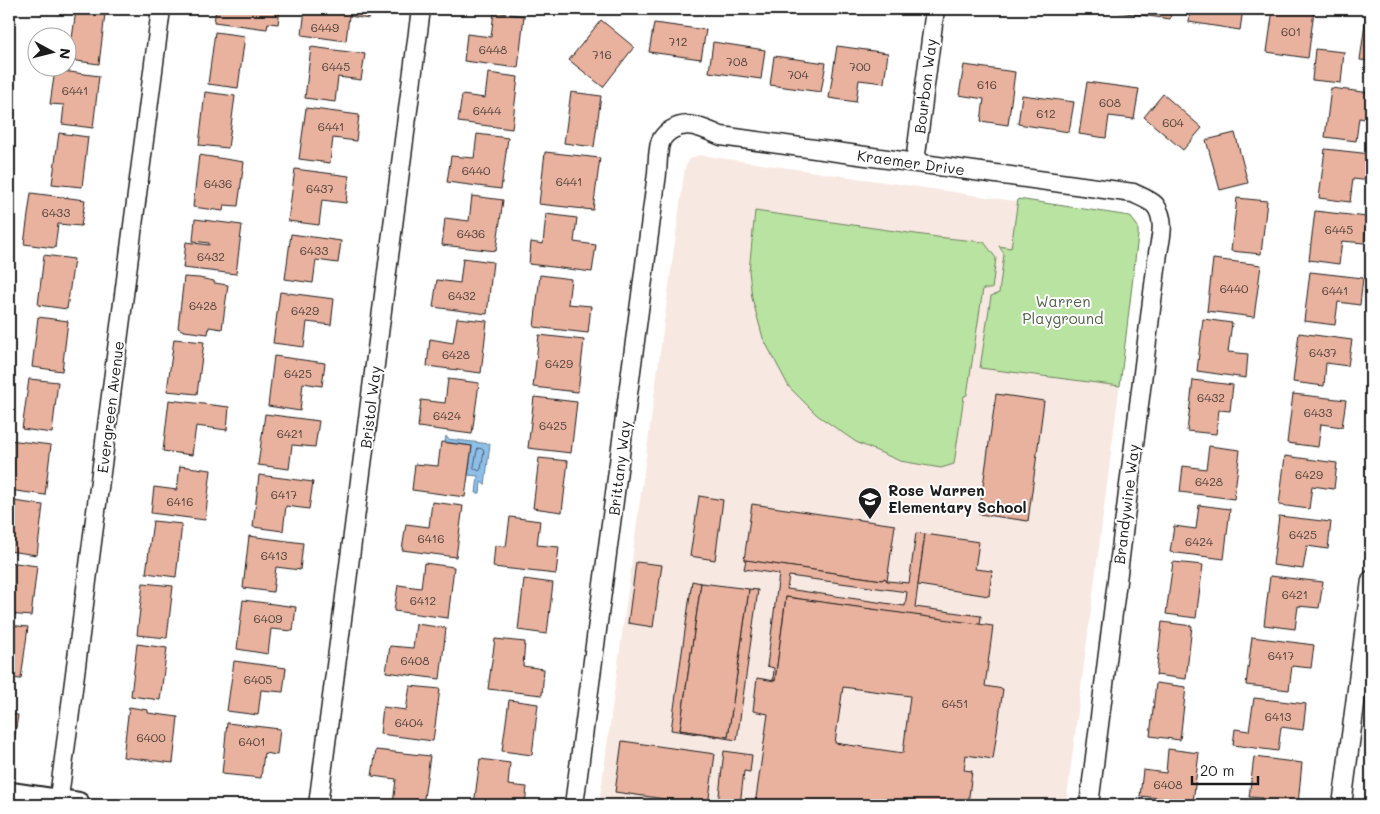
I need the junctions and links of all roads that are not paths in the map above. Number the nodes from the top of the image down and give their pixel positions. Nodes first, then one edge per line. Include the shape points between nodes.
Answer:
1 (162, 9) edge
2 (422, 9) edge
3 (935, 9) edge
4 (667, 132) joint
5 (915, 162) junction
6 (1154, 204) joint
7 (1371, 580) edge
8 (9, 795) edge
9 (64, 804) edge
10 (318, 805) edge
11 (574, 805) edge
12 (1089, 805) edge
13 (1342, 805) edge

1 - 9 street, Evergreen Avenue
2 - 10 street, Bristol Way
3 - 5 street, Bourbon Way
4 - 5 street, Kraemer Drive via 679,126 693,126 721,136
4 - 11 street, Brittany Way via 658,148
5 - 6 street, Kraemer Drive via 1133,193
6 - 12 street, Brandywine Way via 1163,230
7 - 13 street
8 - 9 main road

